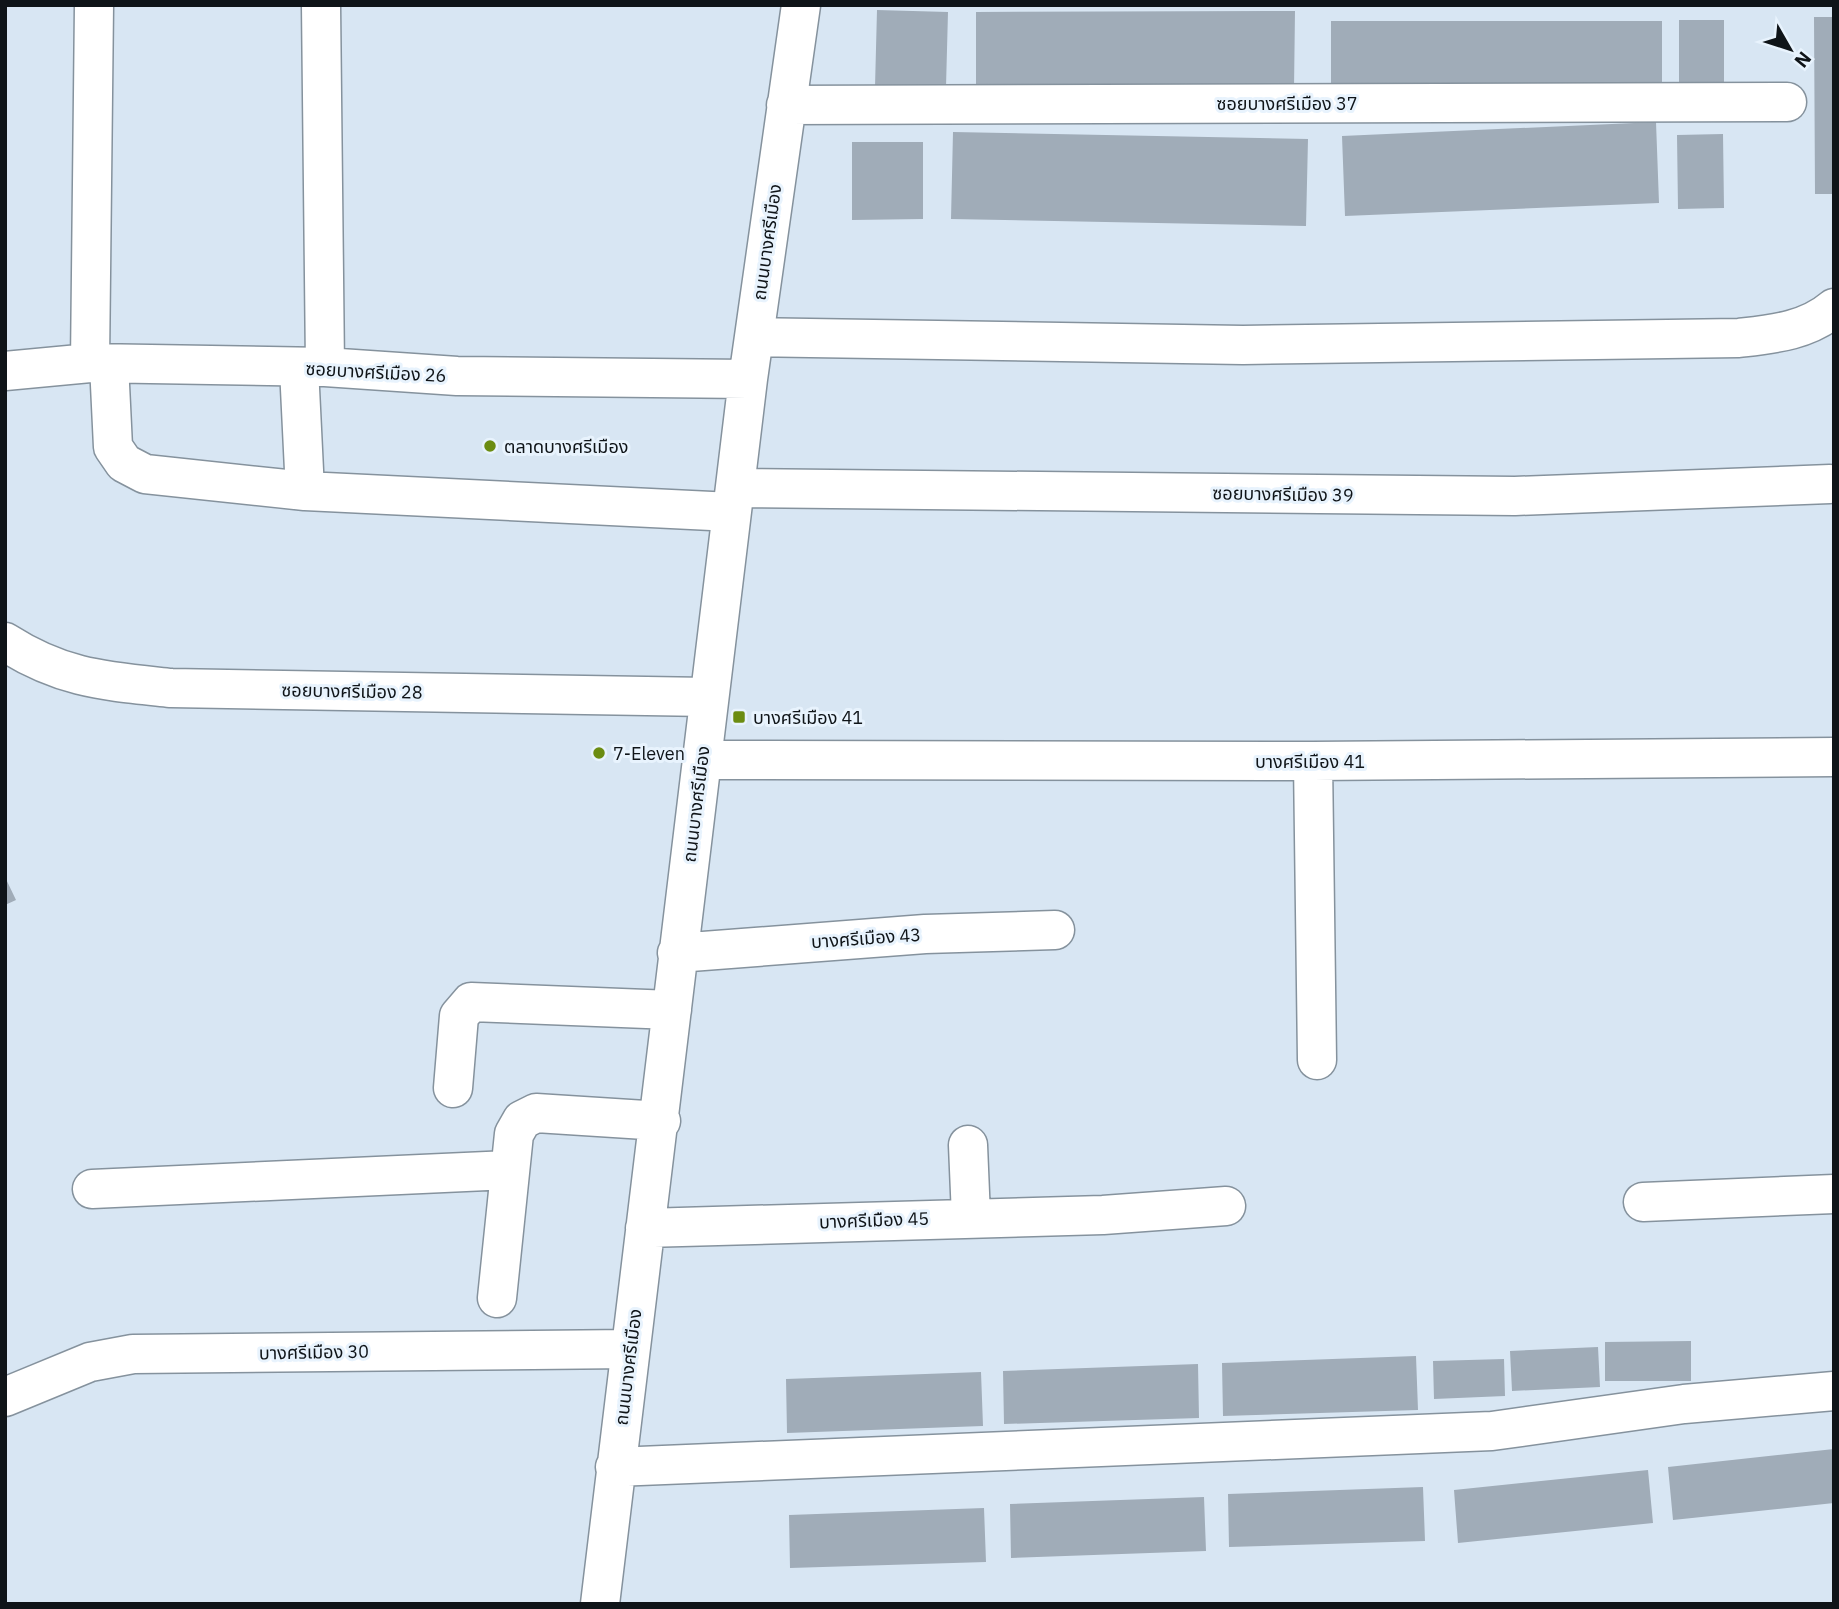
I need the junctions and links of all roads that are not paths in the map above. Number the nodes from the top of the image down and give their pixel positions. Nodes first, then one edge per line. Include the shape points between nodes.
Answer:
1 (94, 5) edge
2 (321, 5) edge
3 (801, 5) edge
4 (1787, 102) dead end
5 (786, 105) junction
6 (1834, 308) edge
7 (754, 337) junction
8 (100, 363) junction
9 (312, 368) junction
10 (5, 371) edge
11 (748, 379) junction
12 (1830, 484) dead end
13 (305, 491) junction
14 (734, 500) junction
15 (5, 642) edge
16 (708, 697) junction
17 (1834, 757) edge
18 (702, 760) junction
19 (1313, 761) junction
20 (1055, 930) dead end
21 (677, 953) junction
22 (672, 1010) junction
23 (1317, 1060) dead end
24 (453, 1088) dead end
25 (661, 1121) junction
26 (968, 1145) dead end
27 (509, 1170) junction
28 (92, 1189) dead end
29 (1834, 1194) edge
30 (1643, 1202) dead end
31 (1226, 1206) dead end
32 (971, 1217) junction
33 (645, 1228) junction
34 (497, 1298) dead end
35 (630, 1349) junction
36 (1834, 1391) edge
37 (5, 1397) edge
38 (615, 1466) junction
39 (600, 1604) edge

1 - 8 street, ซอยบางศรีเมือง 39
2 - 9 street
3 - 5 street, ถนนบางศรีเมือง
4 - 5 street, ซอยบางศรีเมือง 37
5 - 7 street, ถนนบางศรีเมือง
6 - 7 street via 1822,318 1784,333 1739,338 1243,345
7 - 11 street, ถนนบางศรีเมือง
8 - 9 street, ซอยบางศรีเมือง 26
8 - 10 street, ซอยบางศรีเมือง 26
8 - 13 street, ซอยบางศรีเมือง 39 via 113,447 124,463 145,474
9 - 11 street, ซอยบางศรีเมือง 26 via 457,376
9 - 13 street
11 - 14 street, ถนนบางศรีเมือง
12 - 14 street, ซอยบางศรีเมือง 39 via 1515,496
13 - 14 street, ซอยบางศรีเมือง 39
14 - 16 street, ถนนบางศรีเมือง
15 - 16 street, ซอยบางศรีเมือง 28 via 60,672 171,688
16 - 18 street, ถนนบางศรีเมือง
17 - 19 street, บางศรีเมือง 41
18 - 19 street, บางศรีเมือง 41
18 - 21 street, ถนนบางศรีเมือง
19 - 23 street
20 - 21 street, บางศรีเมือง 43 via 925,934
21 - 22 street, ถนนบางศรีเมือง
22 - 24 street via 471,1002 459,1016
22 - 25 street, ถนนบางศรีเมือง
25 - 27 street via 536,1113 522,1120 514,1134
25 - 33 street, ถนนบางศรีเมือง
26 - 32 street
27 - 28 street
27 - 34 street
29 - 30 street
31 - 32 street, บางศรีเมือง 45 via 1103,1215
32 - 33 street, บางศรีเมือง 45
33 - 35 street, ถนนบางศรีเมือง
35 - 37 street, บางศรีเมือง 30 via 133,1354 90,1362
35 - 38 street, ถนนบางศรีเมือง
36 - 38 street via 1684,1404 1492,1431
38 - 39 street, ถนนบางศรีเมือง

